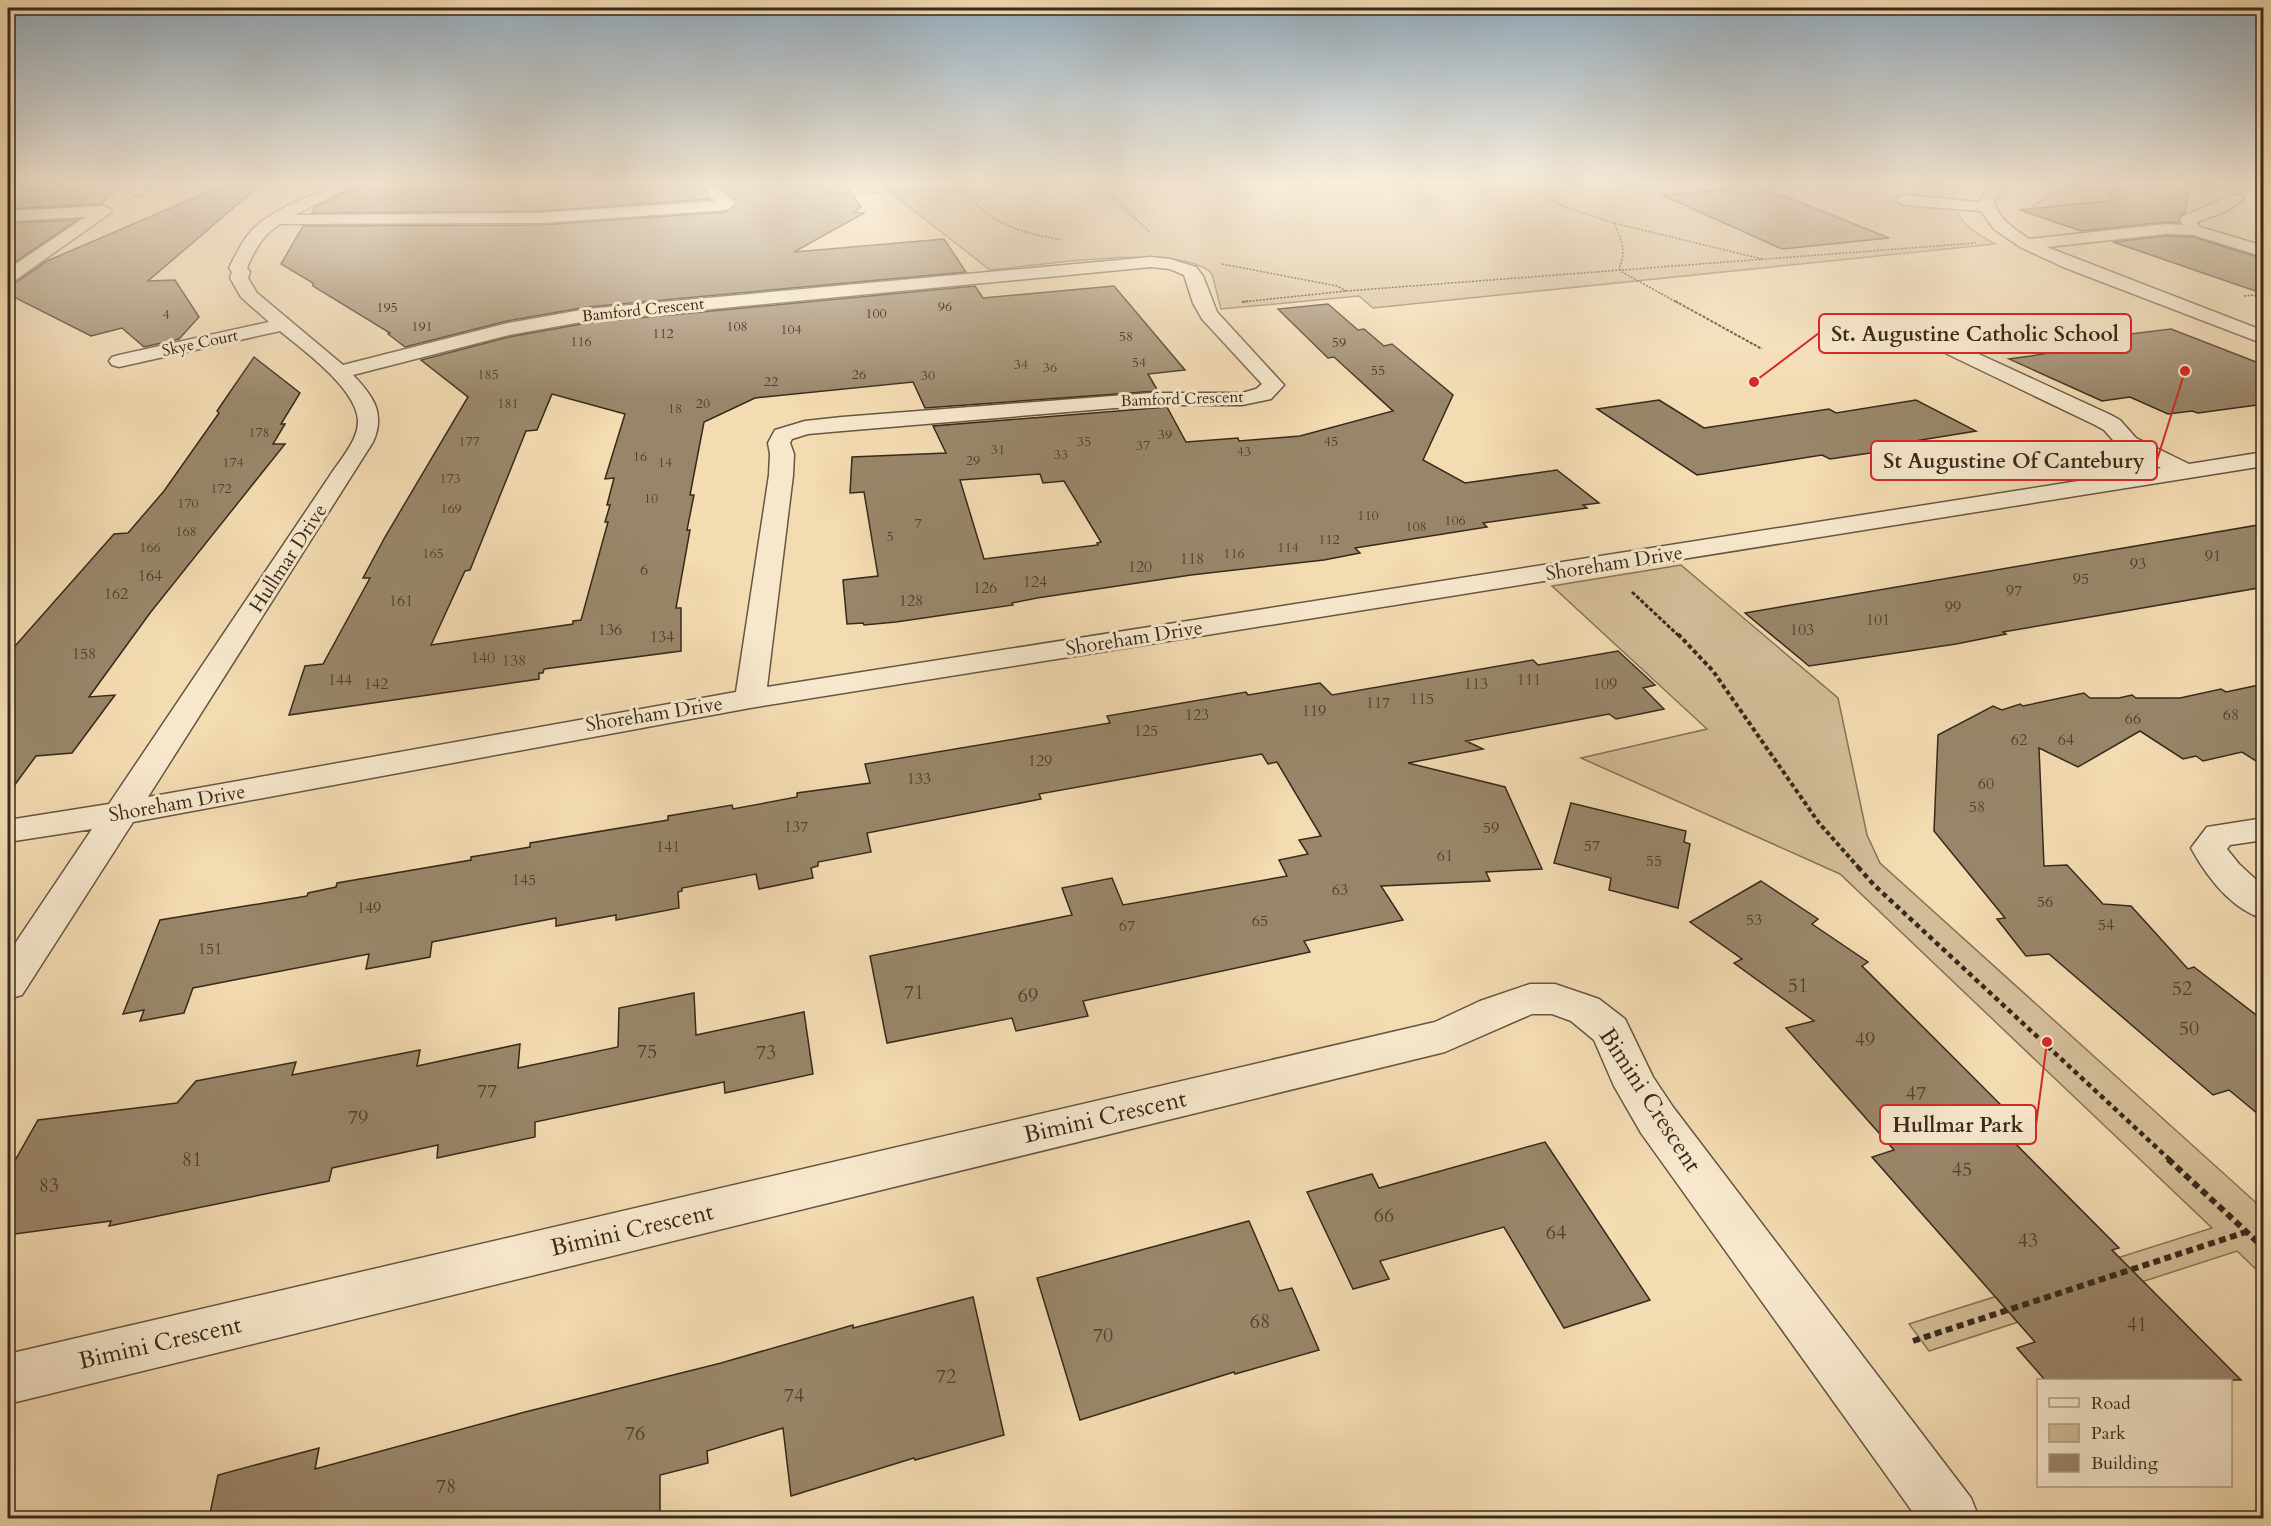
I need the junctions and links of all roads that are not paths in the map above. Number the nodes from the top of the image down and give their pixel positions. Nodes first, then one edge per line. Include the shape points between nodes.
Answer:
1 (38, 256) edge
2 (243, 256) edge
3 (2055, 256) edge
4 (8, 277) edge
5 (2107, 278) junction
6 (2074, 282) dead end
7 (2155, 296) junction
8 (2119, 300) dead end
9 (282, 325) junction
10 (1904, 337) dead end
11 (2264, 338) edge
12 (119, 361) dead end
13 (341, 372) junction
14 (2264, 459) edge
15 (2185, 471) junction
16 (750, 699) junction
17 (118, 814) junction
18 (2264, 828) edge
19 (8, 831) edge
20 (2264, 906) edge
21 (8, 985) edge
22 (8, 1379) edge
23 (1951, 1518) edge

1 - 4 street
2 - 9 street, Hullmar Drive via 239,278 251,297
3 - 5 street
5 - 6 street
5 - 7 street
7 - 8 street
7 - 11 street
9 - 12 street, Skye Court
9 - 13 street, Hullmar Drive
10 - 15 street via 1950,348 2103,420 2128,443
13 - 16 street, Bamford Crescent via 508,329 587,315 1151,262 1187,268 1195,275 1202,305 1274,385 1263,394 1242,399 1151,399 842,424 783,435 779,442 781,475
13 - 17 street, Hullmar Drive via 364,402 370,419 364,436 341,477
14 - 15 street, Shoreham Drive
15 - 16 street, Shoreham Drive
16 - 17 street, Shoreham Drive via 587,725
17 - 19 street, Shoreham Drive
17 - 21 street, Hullmar Drive
18 - 20 street via 2219,835 2209,848 2218,866 2236,885
22 - 23 street, Bimini Crescent via 1434,1039 1530,999 1555,999 1585,1010 1610,1030 1657,1120

